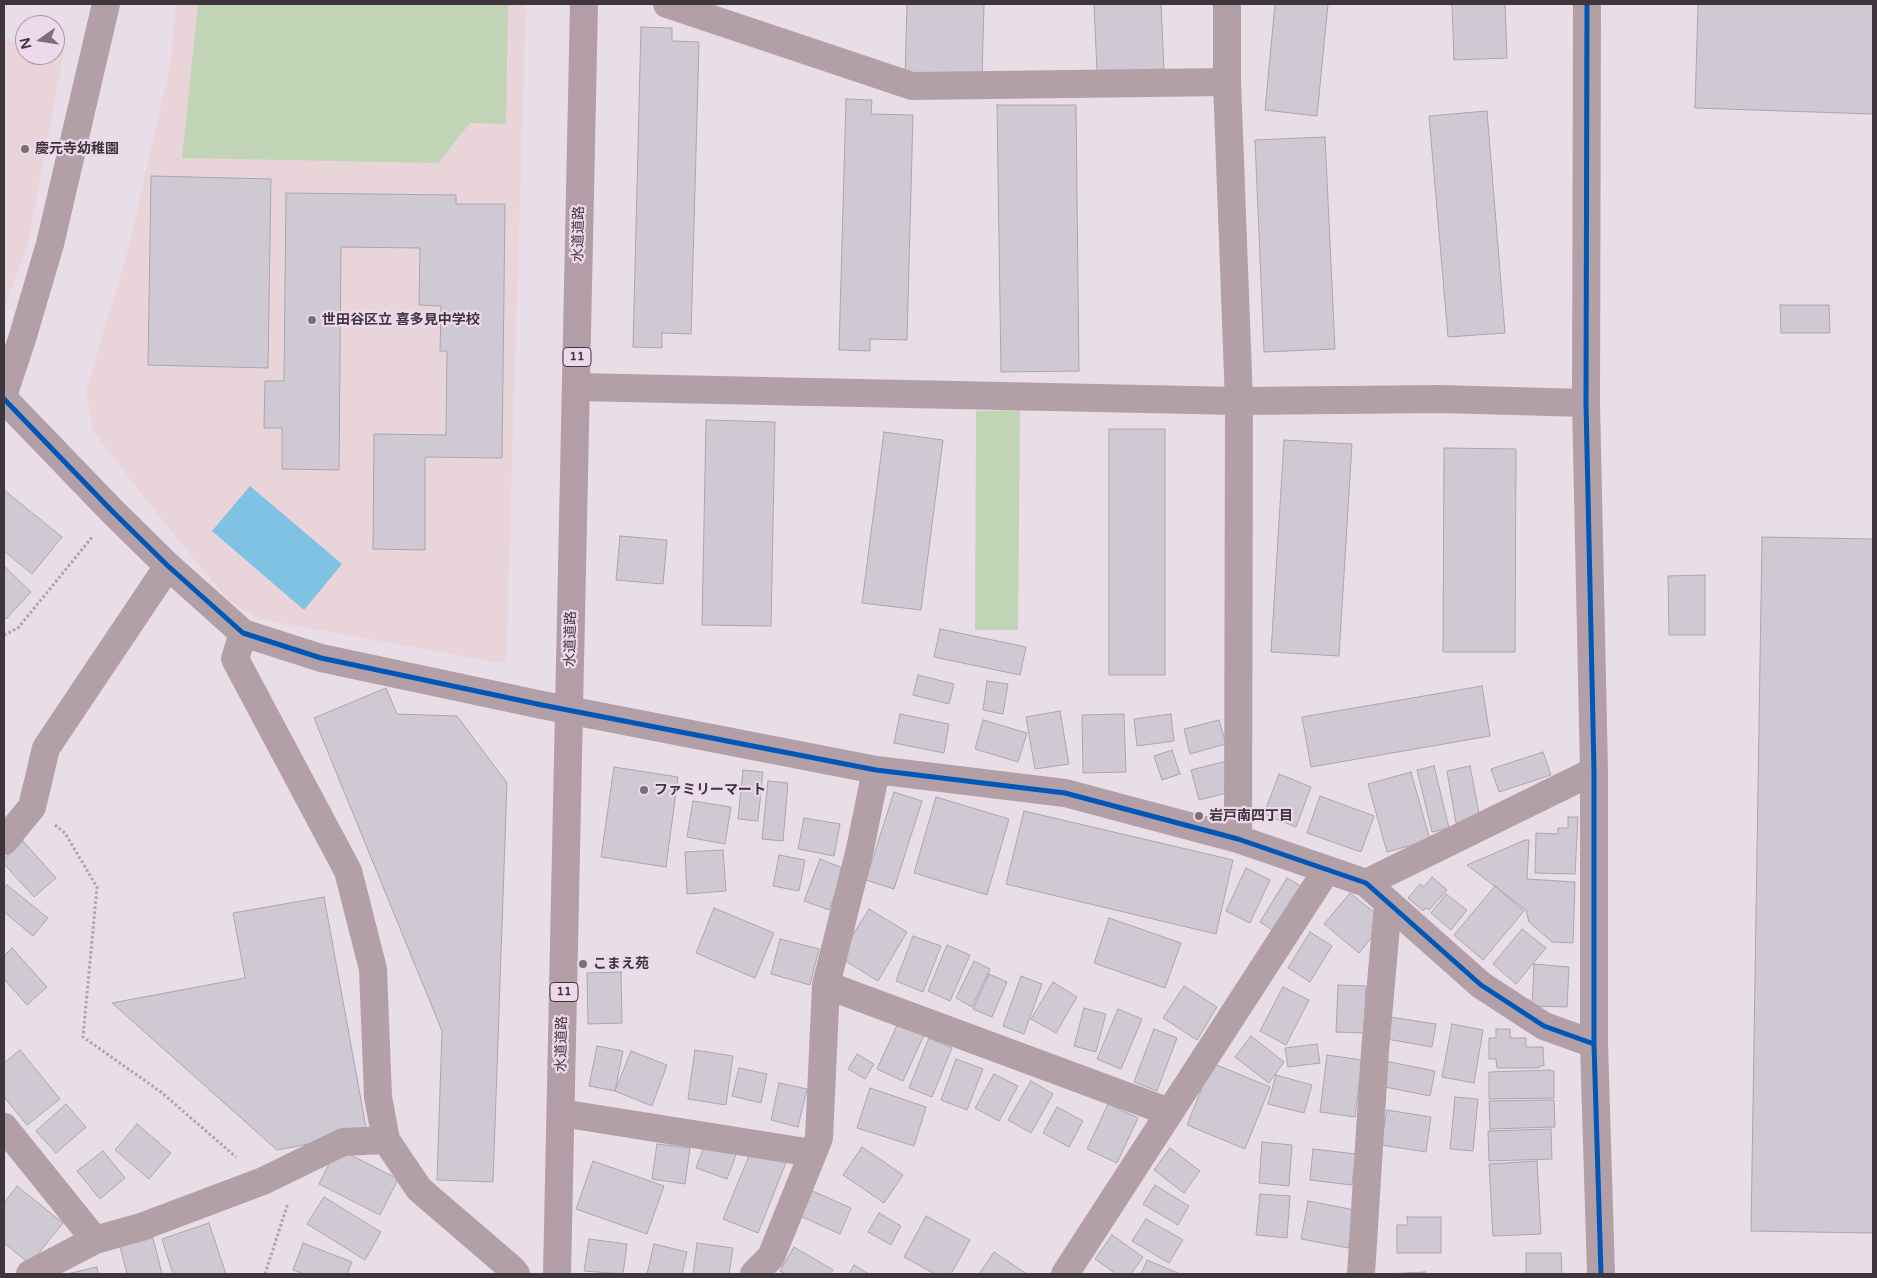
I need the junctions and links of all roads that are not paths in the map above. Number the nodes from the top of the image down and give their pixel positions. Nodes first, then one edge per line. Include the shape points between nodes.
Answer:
1 (106, 4) edge
2 (584, 4) edge
3 (667, 4) edge
4 (1227, 4) edge
5 (1587, 4) edge
6 (1227, 82) junction
7 (576, 387) junction
8 (4, 393) edge
9 (4, 399) edge
10 (1239, 401) junction
11 (1586, 403) junction
12 (168, 566) junction
13 (243, 633) junction
14 (569, 710) junction
15 (876, 770) junction
16 (1594, 771) junction
17 (1238, 839) junction
18 (4, 841) edge
19 (1326, 870) junction
20 (1366, 883) junction
21 (1388, 904) junction
22 (826, 985) junction
23 (1594, 1044) junction
24 (1169, 1112) junction
25 (561, 1113) junction
26 (4, 1127) edge
27 (386, 1140) junction
28 (812, 1153) junction
29 (94, 1240) junction
30 (30, 1274) edge
31 (516, 1274) edge
32 (557, 1274) edge
33 (754, 1274) edge
34 (1065, 1274) edge
35 (1361, 1274) edge
36 (1601, 1274) edge

1 - 8 street via 50,244
2 - 7 main road, 水道道路 / 11
3 - 6 street via 912,86
4 - 6 street
5 - 11 street
6 - 10 street
7 - 10 street
7 - 14 main road, 水道道路 / 11
9 - 12 street
10 - 11 street via 1440,399
10 - 17 street
11 - 16 street
12 - 13 street
12 - 18 street via 46,748 32,807
13 - 14 street via 321,658
13 - 27 street via 235,659 348,871 373,969 378,1097
14 - 15 street
14 - 25 main road, 水道道路 / 11
15 - 17 street via 1065,793
15 - 22 street
16 - 20 street
16 - 23 street
17 - 19 street
19 - 20 street
19 - 24 street
20 - 21 street
21 - 23 street via 1481,985 1544,1026
21 - 35 street
22 - 24 street
22 - 28 street via 819,1138
23 - 36 street
24 - 34 street
25 - 28 street
25 - 32 main road, 水道道路 / 11
26 - 29 street
27 - 29 street via 343,1142 263,1181 140,1227
27 - 31 street via 419,1189
28 - 33 street via 771,1256
29 - 30 street

